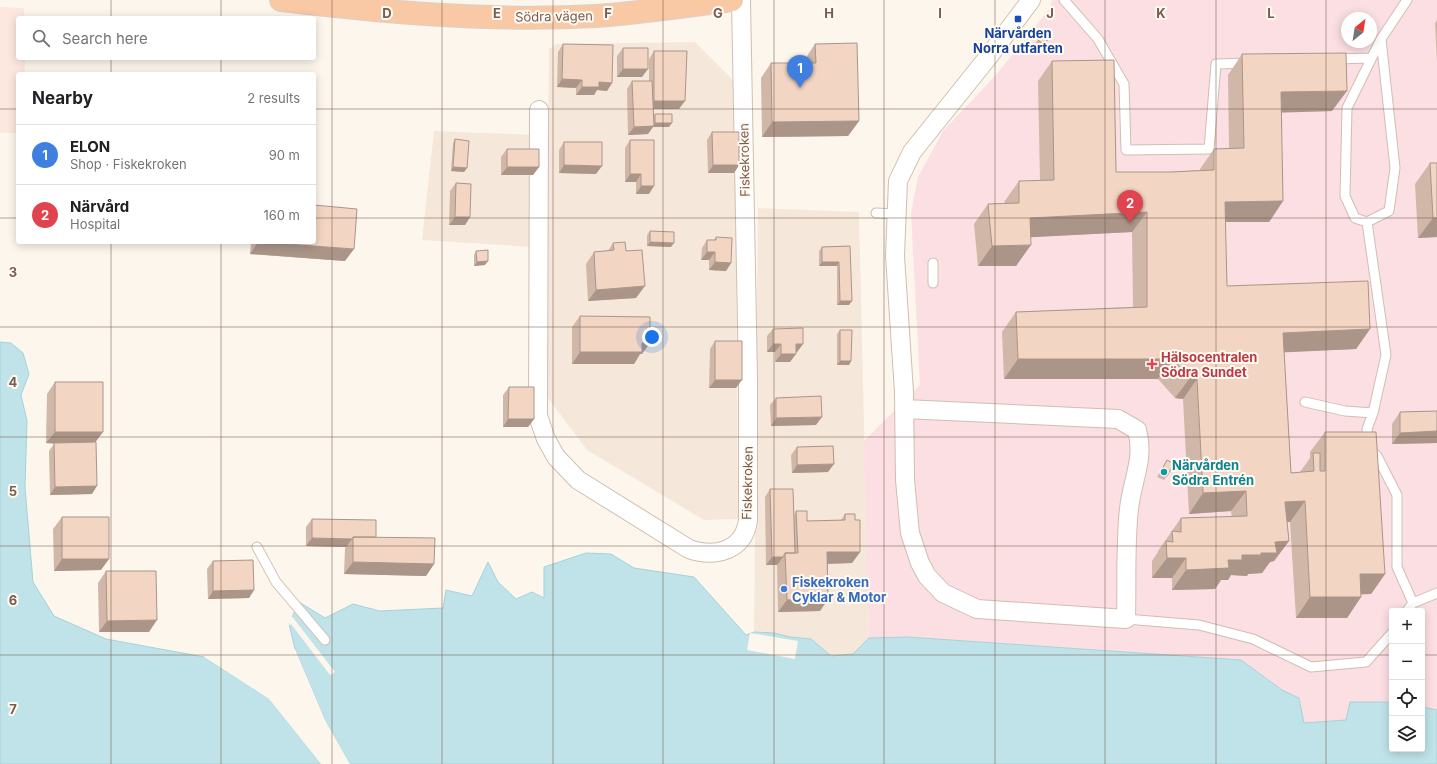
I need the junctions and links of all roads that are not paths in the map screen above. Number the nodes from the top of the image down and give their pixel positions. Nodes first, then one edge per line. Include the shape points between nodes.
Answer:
1 (280, 0) edge
2 (732, 0) edge
3 (741, 0) edge
4 (1031, 0) edge
5 (1064, 0) edge
6 (1407, 0) edge
7 (1381, 39) junction
8 (1371, 58) junction
9 (1325, 60) edge
10 (1255, 62) edge
11 (539, 110) dead end
12 (876, 213) dead end
13 (896, 214) junction
14 (1367, 222) junction
15 (932, 263) dead end
16 (933, 283) dead end
17 (1305, 402) dead end
18 (904, 409) junction
19 (1373, 414) junction
20 (257, 547) dead end
21 (1437, 593) edge
22 (1410, 607) edge
23 (1126, 620) junction
24 (1389, 636) edge
25 (325, 640) dead end

1 - 2 highway, Södra vägen via 352,8 485,17 595,16
3 - 11 street, Fiskekroken via 748,520 741,539 731,548 708,554 689,549 578,480 556,457 546,439 538,416
4 - 13 street via 912,152 898,181
5 - 10 lane via 1098,39 1124,84 1126,150 1209,149 1216,64
6 - 7 lane
7 - 8 lane
7 - 14 lane via 1395,168 1389,212
8 - 9 lane
8 - 14 lane via 1348,108 1344,196 1355,218
12 - 13 lane
13 - 18 street via 896,286
14 - 19 lane via 1386,354
15 - 16 lane
17 - 19 lane
18 - 23 street via 905,480 910,533 927,576 943,593 977,610
18 - 23 street via 1118,419 1137,430 1141,444 1129,508
19 - 22 lane via 1367,429 1370,450 1377,456 1397,495 1397,567
20 - 25 lane via 276,582
21 - 22 lane
23 - 24 lane via 1199,625 1246,637 1311,667 1366,662

